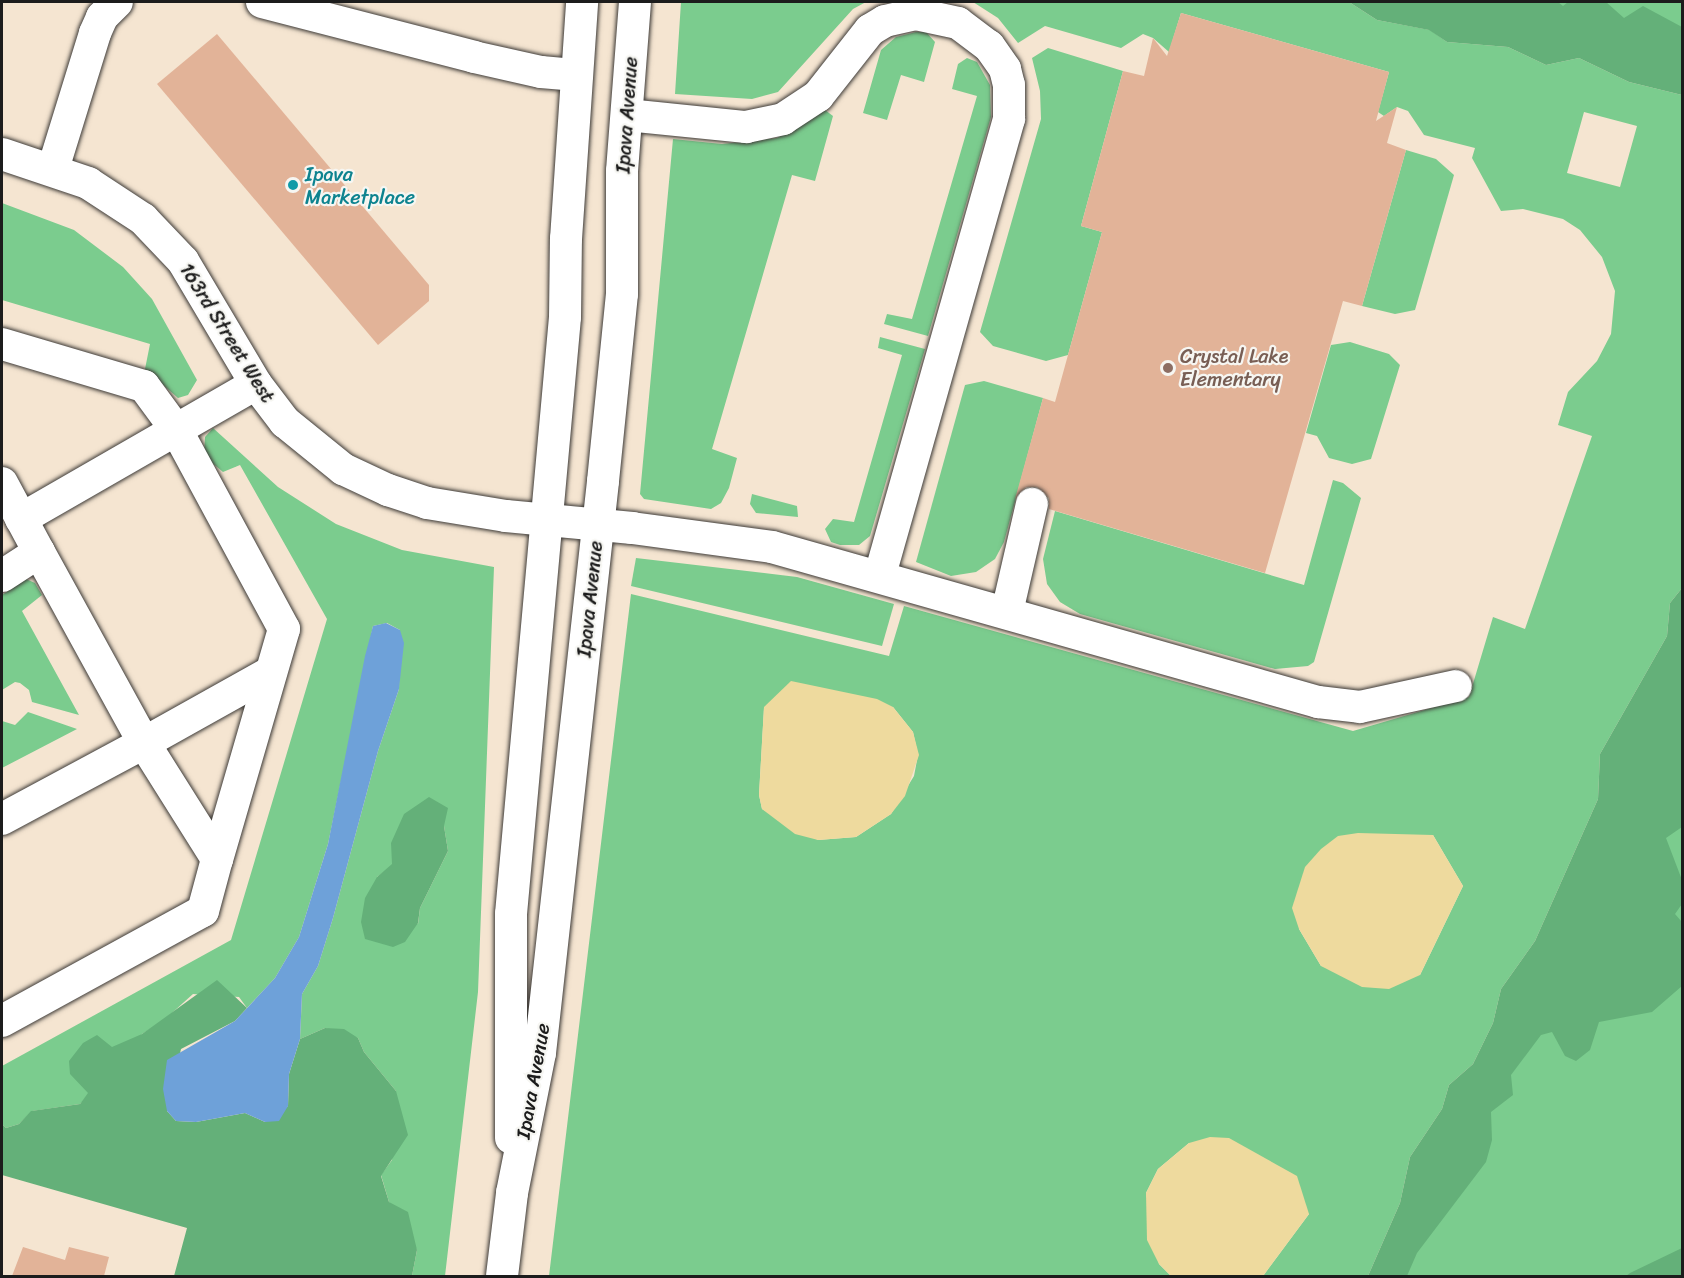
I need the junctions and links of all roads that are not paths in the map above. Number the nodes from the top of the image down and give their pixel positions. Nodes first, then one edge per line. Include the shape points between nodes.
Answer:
1 (117, 2) edge
2 (262, 2) edge
3 (582, 2) edge
4 (635, 2) edge
5 (577, 75) junction
6 (627, 115) junction
7 (2, 154) edge
8 (53, 169) junction
9 (2, 344) edge
10 (256, 384) junction
11 (177, 431) junction
12 (2, 483) edge
13 (1032, 504) dead end
14 (21, 519) junction
15 (545, 519) junction
16 (599, 524) junction
17 (39, 552) junction
18 (880, 575) junction
19 (2, 576) edge
20 (1007, 612) junction
21 (271, 672) junction
22 (1456, 686) dead end
23 (144, 743) junction
24 (2, 819) edge
25 (217, 859) junction
26 (2, 1021) edge
27 (512, 1193) junction
28 (502, 1276) edge

1 - 8 street via 102,17 95,33
2 - 5 street via 474,57 541,72
3 - 5 street, Ipava Avenue
4 - 6 street, Ipava Avenue
5 - 15 street, Ipava Avenue via 565,317
6 - 16 street, Ipava Avenue via 622,294
6 - 18 street via 746,126 783,119 818,96 870,30 885,21 916,14 958,23 989,46 1005,69 1010,85 1009,119
7 - 8 street, 163rd Street West
8 - 10 street, 163rd Street West via 112,197 168,242 196,281
9 - 11 street via 144,386
10 - 11 street
10 - 15 street, 163rd Street West via 285,422 343,469 365,480 427,503
11 - 14 street
11 - 21 street via 284,629
12 - 14 street
13 - 20 street
14 - 17 street
15 - 16 street, 163rd Street West
15 - 27 street, Ipava Avenue via 511,914 508,1045
16 - 18 street, 163rd Street West via 772,547
16 - 27 street, Ipava Avenue via 540,1053
17 - 19 street
17 - 23 street
18 - 20 street, 163rd Street West
20 - 22 street, 163rd Street West via 1318,702 1360,707
21 - 23 street
21 - 25 street
23 - 24 street
23 - 25 street
25 - 26 street via 203,911
27 - 28 street, Ipava Avenue

